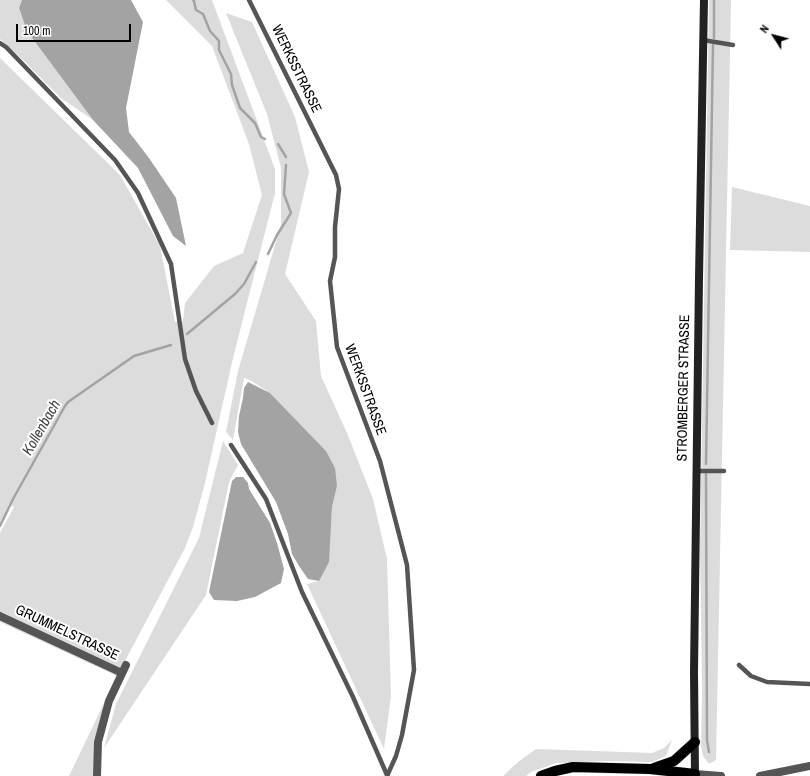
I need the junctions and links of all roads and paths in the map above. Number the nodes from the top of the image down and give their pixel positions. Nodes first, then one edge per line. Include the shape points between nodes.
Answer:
1 (249, 0) edge
2 (704, 0) edge
3 (703, 40) junction
4 (0, 43) edge
5 (733, 45) dead end
6 (212, 423) dead end
7 (232, 445) dead end
8 (696, 470) junction
9 (724, 471) dead end
10 (0, 616) edge
11 (126, 665) dead end
12 (739, 665) dead end
13 (122, 673) junction
14 (810, 684) edge
15 (695, 742) junction
16 (810, 766) edge
17 (650, 769) junction
18 (695, 775) edge
19 (97, 776) edge
20 (387, 776) edge
21 (541, 776) edge
22 (721, 776) edge
23 (760, 776) edge

1 - 20 lane, WERKSSTRASSE via 336,175 339,189 335,257 330,280 337,347 380,461 407,565 414,670 402,735
2 - 3 main road, STROMBERGER STRASSE
3 - 5 lane
3 - 8 main road, STROMBERGER STRASSE
4 - 6 lane via 115,160 138,194 172,264 185,359 196,391
7 - 20 lane via 266,499 302,592 353,697
8 - 9 lane
8 - 15 main road, STROMBERGER STRASSE
10 - 13 street, GRUMMELSTRASSE
11 - 13 street
12 - 14 lane via 751,676 767,682
13 - 19 street via 109,701 98,742
15 - 17 main road via 674,761
15 - 18 main road, STROMBERGER STRASSE
16 - 23 street
17 - 18 main road
17 - 21 main road via 573,767
18 - 22 street

